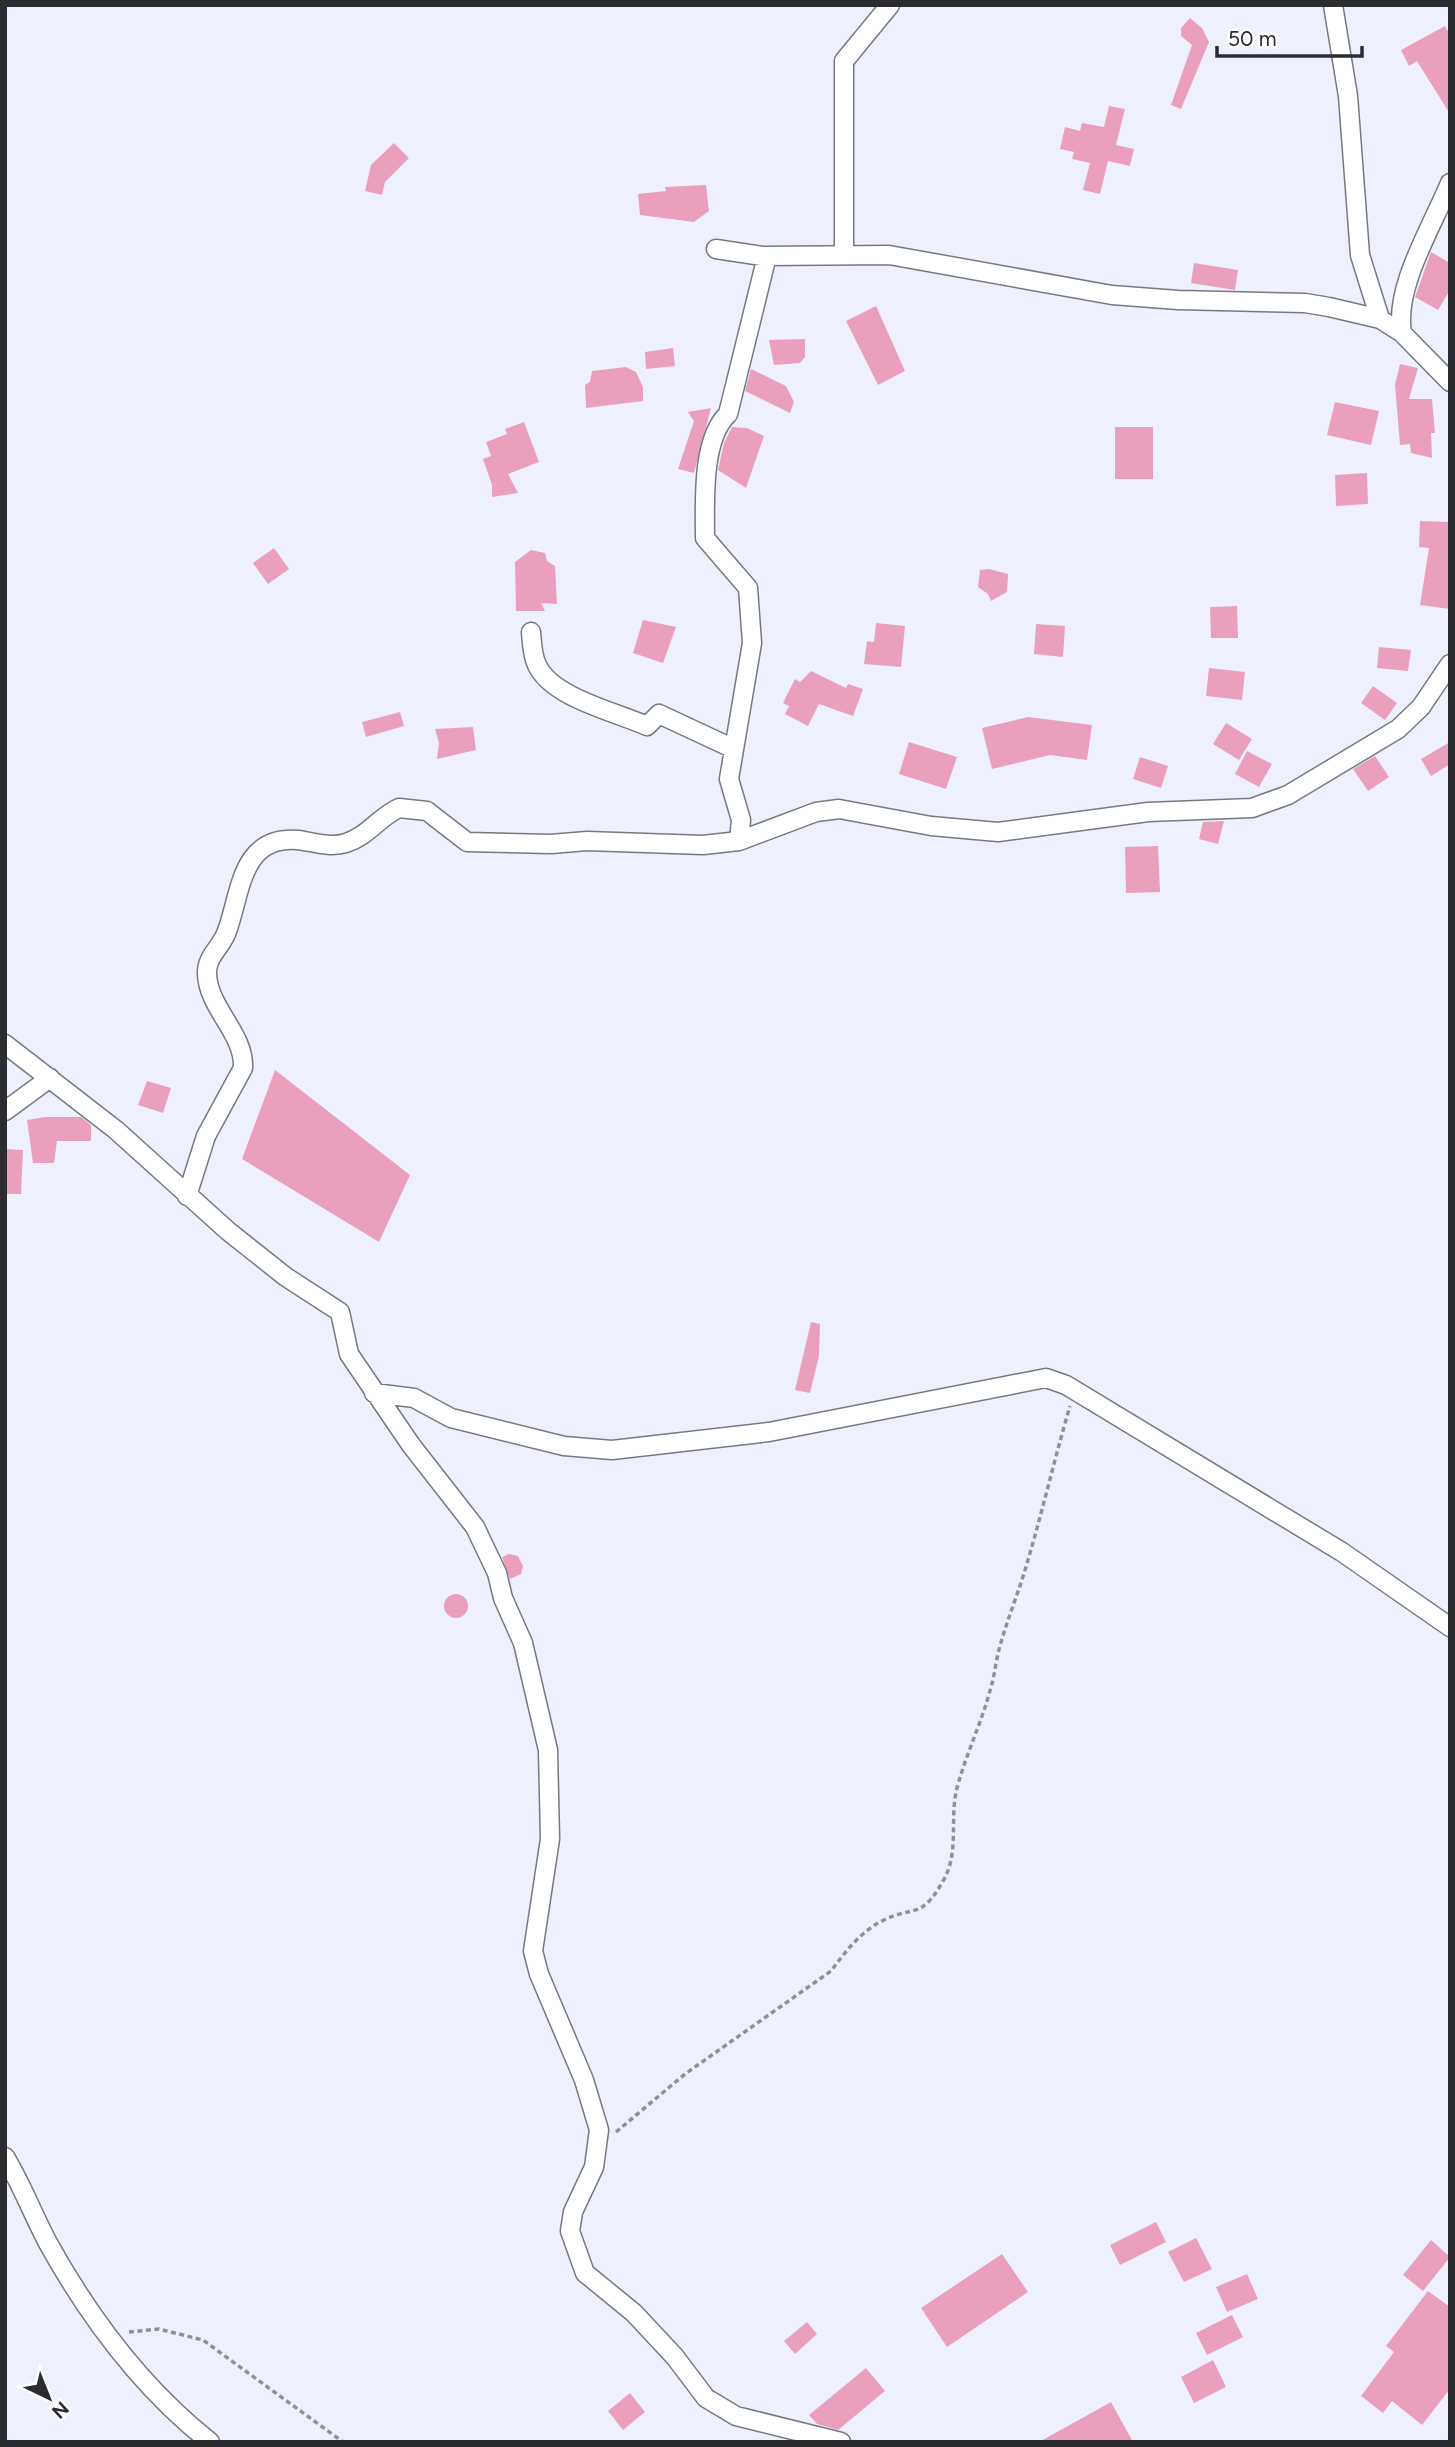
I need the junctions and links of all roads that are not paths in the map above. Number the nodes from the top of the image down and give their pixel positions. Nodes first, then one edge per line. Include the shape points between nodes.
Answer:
1 (890, 5) edge
2 (1333, 5) edge
3 (1450, 183) edge
4 (716, 249) dead end
5 (844, 254) junction
6 (767, 256) junction
7 (1380, 319) junction
8 (1402, 333) junction
9 (1450, 382) edge
10 (531, 632) dead end
11 (1450, 664) edge
12 (734, 749) junction
13 (739, 841) junction
14 (5, 1044) edge
15 (50, 1079) junction
16 (5, 1111) edge
17 (187, 1196) junction
18 (374, 1393) junction
19 (1450, 1627) edge
20 (5, 2157) edge
21 (210, 2442) edge
22 (841, 2442) edge

1 - 5 street via 844,61
2 - 7 street via 1348,96 1360,255
3 - 8 street via 1403,294
4 - 6 street
5 - 6 street
5 - 7 street via 889,255 1112,295 1305,303
6 - 12 street via 728,414 719,422 706,470 705,538 748,588 752,643
7 - 8 street
8 - 9 street
10 - 12 street via 537,665 564,691 647,726 660,714
11 - 13 street via 1421,707 1398,729 1311,783 1252,808 1148,812 998,832 931,826 839,809
12 - 13 street via 729,779 741,820
13 - 17 street via 703,845 467,842 427,811 398,808 344,844 274,842 252,859 240,877 227,931 208,963 209,988 235,1037 243,1068 206,1136
14 - 15 street
15 - 16 street
15 - 17 street via 116,1130
17 - 18 street via 286,1277 340,1312 349,1354
18 - 19 street via 414,1398 451,1418 564,1446 612,1450 769,1432 1051,1379 1342,1552
18 - 22 street via 475,1527 523,1643 548,1750 550,1839 533,1951 599,2130 598,2150 570,2231 584,2273 634,2314 706,2398 736,2416
20 - 21 street via 83,2300 156,2393

